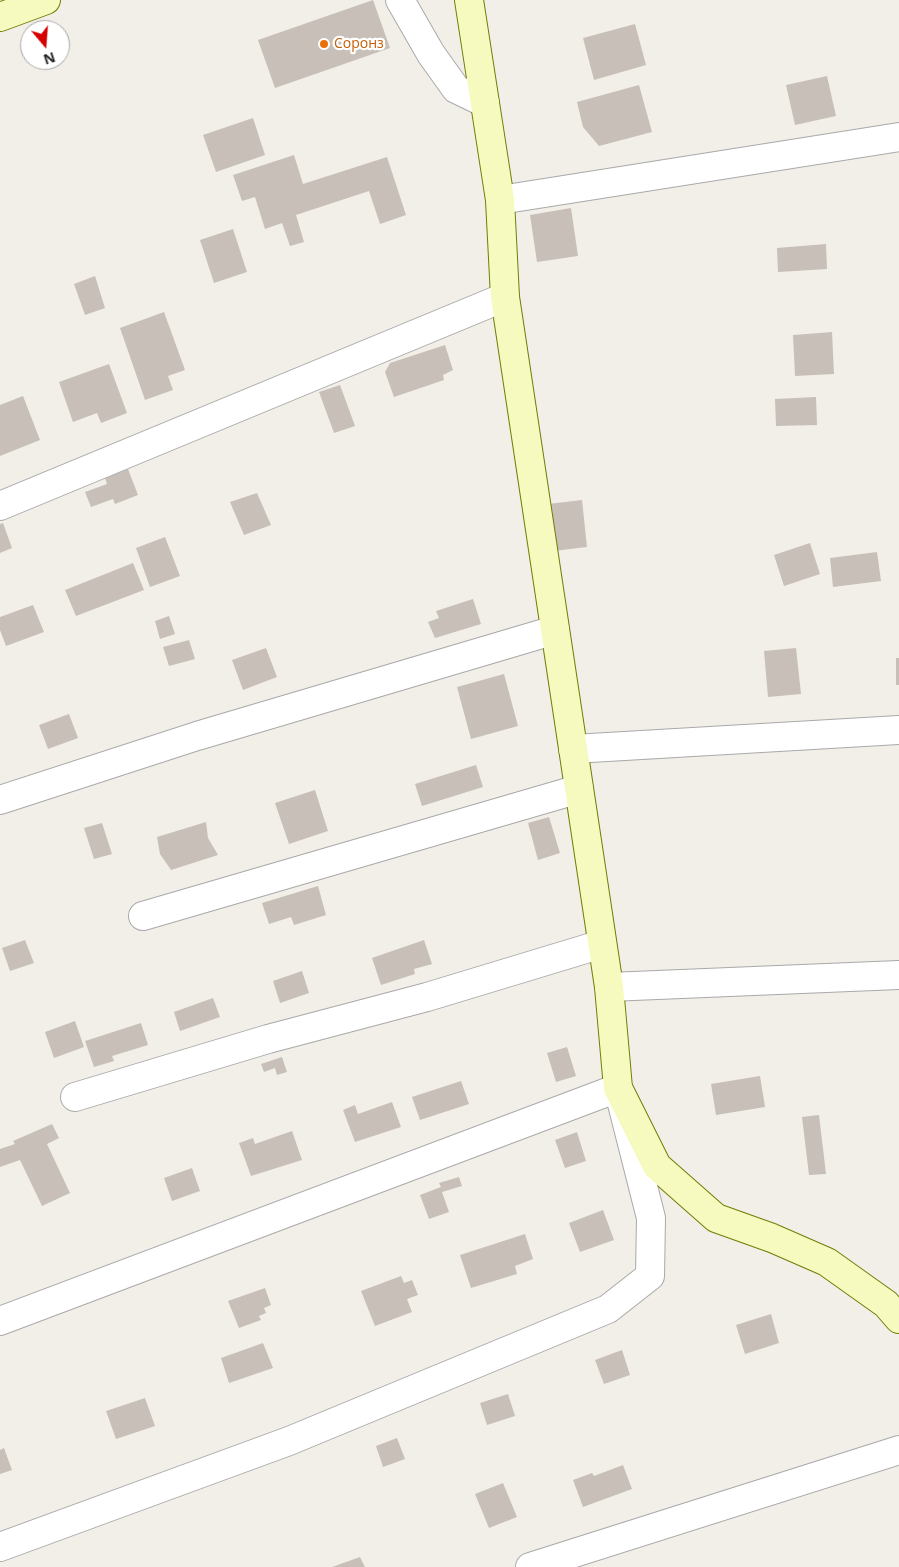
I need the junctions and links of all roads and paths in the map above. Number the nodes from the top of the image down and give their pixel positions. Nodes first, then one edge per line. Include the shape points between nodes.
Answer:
1 (46, 0) edge
2 (400, 0) edge
3 (469, 0) edge
4 (0, 17) edge
5 (485, 103) junction
6 (899, 137) edge
7 (500, 200) junction
8 (505, 297) junction
9 (0, 506) edge
10 (555, 630) junction
11 (899, 730) edge
12 (573, 748) junction
13 (579, 789) junction
14 (0, 800) edge
15 (143, 916) dead end
16 (602, 944) junction
17 (899, 975) edge
18 (609, 987) junction
19 (618, 1088) junction
20 (75, 1097) dead end
21 (899, 1319) edge
22 (0, 1320) edge
23 (899, 1450) edge
24 (0, 1547) edge
25 (530, 1567) edge

1 - 4 street
2 - 5 street via 431,54 456,89
3 - 5 street
5 - 7 street
6 - 7 street
7 - 8 street
8 - 9 street
8 - 10 street
10 - 12 street
10 - 14 street via 197,736
11 - 12 street
12 - 13 street
13 - 15 street
13 - 16 street
16 - 18 street
16 - 20 street
17 - 18 street
18 - 19 street
19 - 21 street via 657,1166 716,1218 828,1262 886,1304
19 - 22 street
19 - 24 street via 651,1218 650,1276 608,1309 289,1441
23 - 25 street

